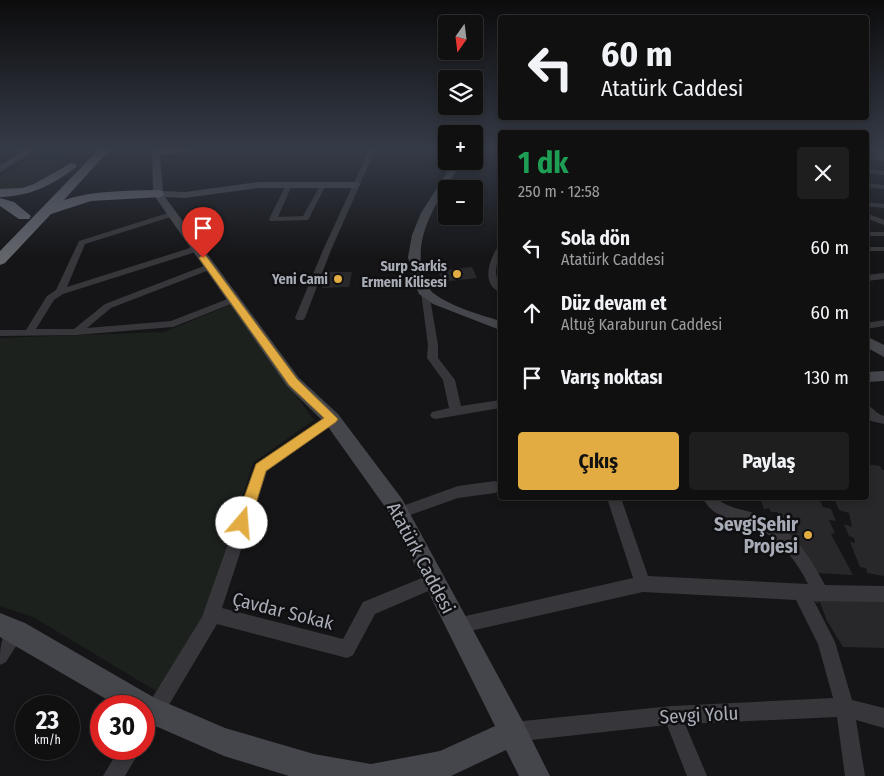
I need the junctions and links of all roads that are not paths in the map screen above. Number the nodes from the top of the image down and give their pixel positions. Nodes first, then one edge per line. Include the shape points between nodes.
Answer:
1 (44, 184) edge
2 (57, 184) edge
3 (72, 184) joint
4 (158, 184) edge
5 (445, 184) edge
6 (289, 185) junction
7 (323, 185) junction
8 (356, 185) joint
9 (869, 185) edge
10 (884, 187) edge
11 (158, 191) junction
12 (0, 193) edge
13 (0, 202) edge
14 (869, 204) edge
15 (884, 206) edge
16 (171, 214) junction
17 (869, 216) edge
18 (30, 219) junction
19 (884, 223) edge
20 (869, 234) edge
21 (884, 234) edge
22 (6, 235) dead end
23 (196, 249) junction
24 (869, 249) edge
25 (884, 249) edge
26 (498, 253) edge
27 (0, 260) edge
28 (209, 267) junction
29 (884, 276) edge
30 (869, 278) edge
31 (498, 286) edge
32 (60, 292) junction
33 (425, 292) junction
34 (234, 300) junction
35 (300, 318) dead end
36 (884, 323) edge
37 (498, 325) edge
38 (869, 326) edge
39 (30, 332) junction
40 (76, 332) junction
41 (0, 333) edge
42 (869, 342) edge
43 (884, 352) edge
44 (884, 376) edge
45 (869, 377) edge
46 (498, 404) edge
47 (456, 412) junction
48 (869, 412) edge
49 (436, 414) dead end
50 (332, 419) junction
51 (884, 420) edge
52 (495, 487) dead end
53 (615, 500) edge
54 (711, 500) edge
55 (399, 513) junction
56 (434, 581) junction
57 (643, 584) junction
58 (801, 592) junction
59 (821, 594) junction
60 (884, 594) edge
61 (212, 614) junction
62 (458, 626) junction
63 (8, 629) edge
64 (0, 656) edge
65 (116, 695) edge
66 (155, 700) edge
67 (846, 707) junction
68 (672, 715) junction
69 (155, 716) edge
70 (884, 718) edge
71 (513, 732) junction
72 (124, 760) edge
73 (313, 772) edge
74 (113, 776) edge
75 (365, 776) edge
76 (377, 776) edge
77 (535, 776) edge
78 (697, 776) edge
79 (855, 776) edge

1 - 12 highway via 23,192
2 - 18 highway
3 - 11 highway via 101,190
3 - 18 highway
4 - 11 street
5 - 33 street via 429,207 414,251 419,282
6 - 7 street
6 - 7 street via 273,219 305,218
6 - 11 street via 258,185 185,194
7 - 8 street
8 - 35 street
9 - 10 street
11 - 16 street, Atatürk Caddesi
11 - 18 highway via 74,200
13 - 18 highway
14 - 15 street
16 - 23 street, Atatürk Caddesi
16 - 32 street via 82,243
17 - 19 street
18 - 22 highway
18 - 27 highway
20 - 21 street
23 - 28 street, Atatürk Caddesi
23 - 32 street
24 - 25 street
26 - 31 street via 493,260 491,275
28 - 34 street, Atatürk Caddesi
28 - 40 street via 108,306
29 - 30 street
32 - 39 street via 50,298
33 - 37 street via 441,303
33 - 47 street via 434,345 433,363 448,378
34 - 40 street via 173,324
34 - 50 street, Atatürk Caddesi via 293,382
36 - 38 street
39 - 40 street
39 - 41 street
42 - 43 street
44 - 45 street
46 - 47 street
47 - 49 street
48 - 51 street
50 - 55 street, Atatürk Caddesi
50 - 61 street via 261,468
52 - 55 street via 458,492
53 - 57 street
54 - 59 street via 713,506 726,513 746,516 785,539 796,549
55 - 56 street, Atatürk Caddesi
56 - 61 street, Çavdar Sokak via 369,608 346,649
56 - 62 street, Atatürk Caddesi
57 - 58 street
57 - 62 street
58 - 59 street
58 - 67 street via 826,642
59 - 60 street
61 - 66 street
62 - 71 street, Atatürk Caddesi
63 - 64 street
63 - 65 street
67 - 68 street, Sevgi Yolu
67 - 70 street, Sevgi Yolu
67 - 79 street
68 - 71 street, Sevgi Yolu
68 - 78 street
69 - 73 street
71 - 76 street via 442,764
71 - 77 street, Atatürk Caddesi
72 - 74 street
73 - 75 street

